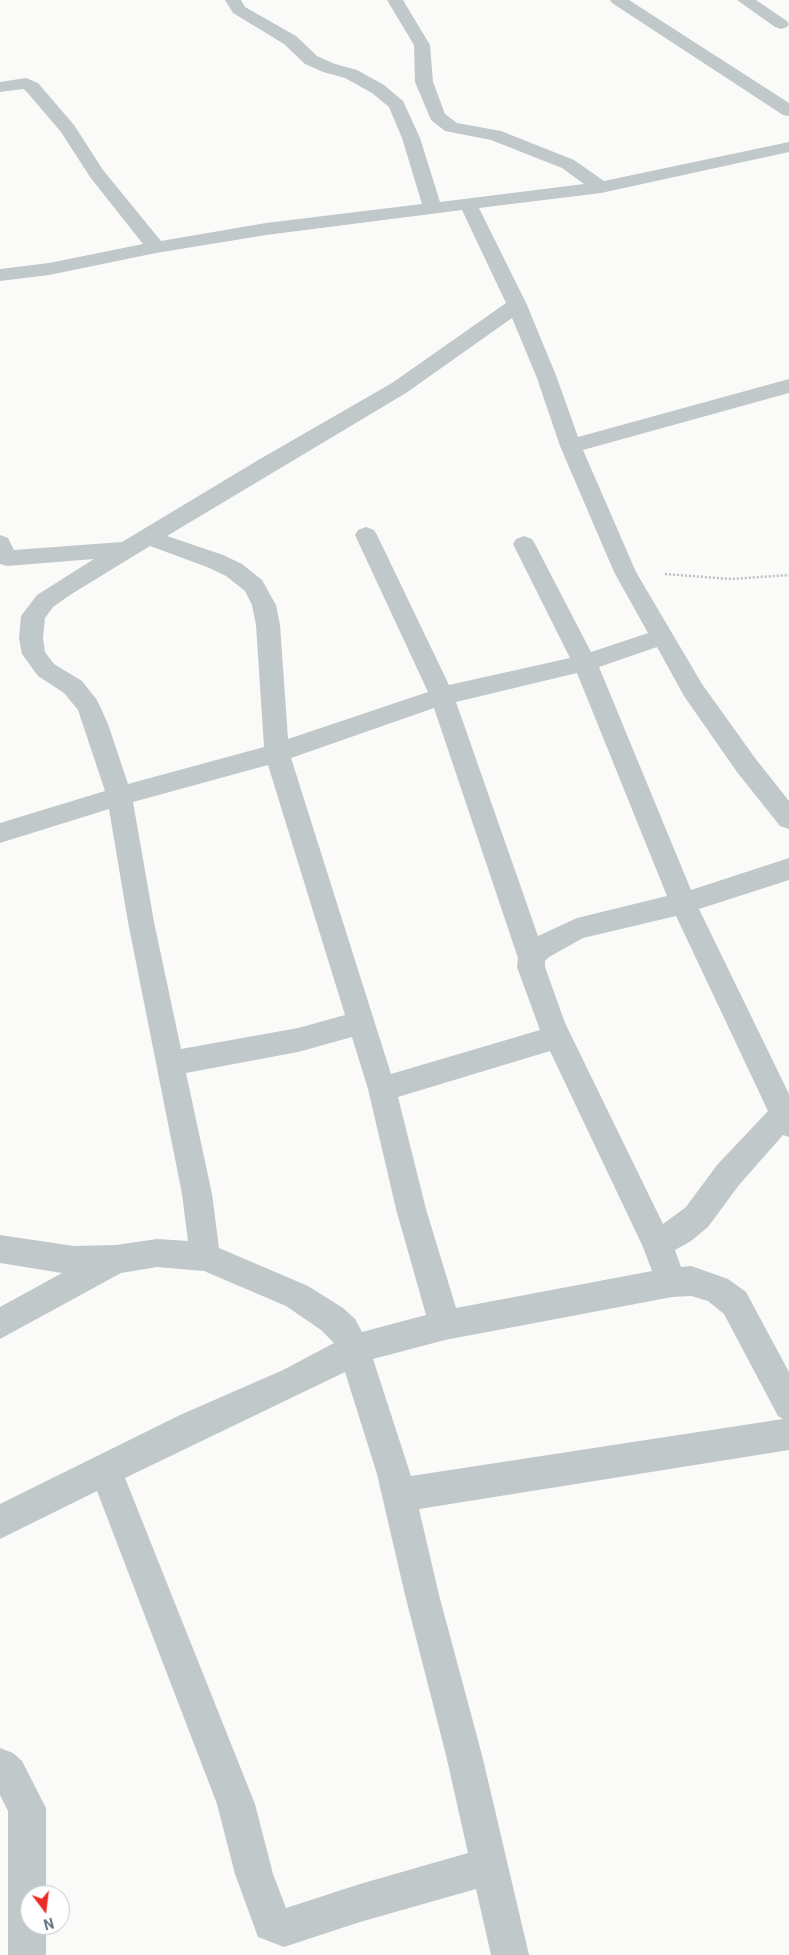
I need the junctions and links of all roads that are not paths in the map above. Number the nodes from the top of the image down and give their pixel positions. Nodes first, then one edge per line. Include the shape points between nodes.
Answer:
1 (233, 0) edge
2 (395, 0) edge
3 (618, 0) edge
4 (745, 0) edge
5 (786, 25) edge
6 (0, 87) edge
7 (789, 111) edge
8 (789, 147) edge
9 (601, 188) junction
10 (468, 204) junction
11 (433, 209) junction
12 (156, 247) junction
13 (0, 275) edge
14 (517, 305) junction
15 (789, 386) edge
16 (572, 446) junction
17 (366, 535) dead end
18 (148, 537) junction
19 (524, 544) dead end
20 (124, 550) junction
21 (2, 554) edge
22 (661, 637) junction
23 (585, 662) junction
24 (442, 696) junction
25 (277, 752) junction
26 (119, 796) junction
27 (789, 819) edge
28 (0, 833) edge
29 (787, 873) edge
30 (682, 903) junction
31 (532, 958) junction
32 (361, 1024) junction
33 (557, 1037) junction
34 (169, 1063) junction
35 (382, 1089) junction
36 (787, 1115) edge
37 (657, 1244) junction
38 (0, 1249) edge
39 (206, 1257) junction
40 (116, 1259) junction
41 (672, 1282) junction
42 (0, 1324) edge
43 (445, 1325) junction
44 (354, 1350) junction
45 (789, 1406) edge
46 (789, 1434) edge
47 (106, 1471) junction
48 (400, 1495) junction
49 (0, 1522) edge
50 (0, 1766) edge
51 (489, 1866) junction
52 (26, 1955) edge
53 (510, 1955) edge

1 - 11 street via 239,10 290,40 311,60 351,74 378,89 397,105
2 - 9 street via 422,45 424,82 436,116 451,126 495,135 568,164
3 - 7 street
4 - 5 street
6 - 12 street via 26,83 32,87 68,128 96,173
8 - 9 street
9 - 10 street
10 - 11 street
10 - 14 street
11 - 12 street via 266,229
12 - 13 street via 49,269
14 - 16 street
14 - 18 street via 399,388
15 - 16 street
16 - 22 street via 625,572
17 - 24 street
18 - 20 street
18 - 25 street via 215,561 234,570 254,586 267,614
19 - 23 street
20 - 21 street
20 - 26 street via 45,601 33,616 31,627 32,648 38,660 46,670 71,684 88,706
22 - 23 street
22 - 27 street via 693,690
23 - 24 street
23 - 30 street
24 - 25 street
24 - 31 street
25 - 26 street
25 - 32 street
26 - 28 street
26 - 34 street
29 - 30 street
30 - 31 street via 577,929 539,949
30 - 36 street
31 - 33 street via 531,967
32 - 34 street via 298,1040
32 - 35 street
33 - 35 street
33 - 37 street
34 - 39 street via 197,1194
35 - 43 street via 411,1209
36 - 37 street via 728,1175 697,1217
37 - 41 street
38 - 40 street via 74,1260
39 - 40 street via 157,1253
39 - 44 street via 297,1296 344,1330
40 - 42 street
41 - 43 street
41 - 45 street via 702,1284 731,1298
43 - 44 street
44 - 47 street
44 - 48 street
46 - 48 street
47 - 49 street
47 - 51 street via 236,1804 254,1874 272,1923 284,1928
48 - 51 street
50 - 52 street via 9,1774 27,1808
51 - 53 street

